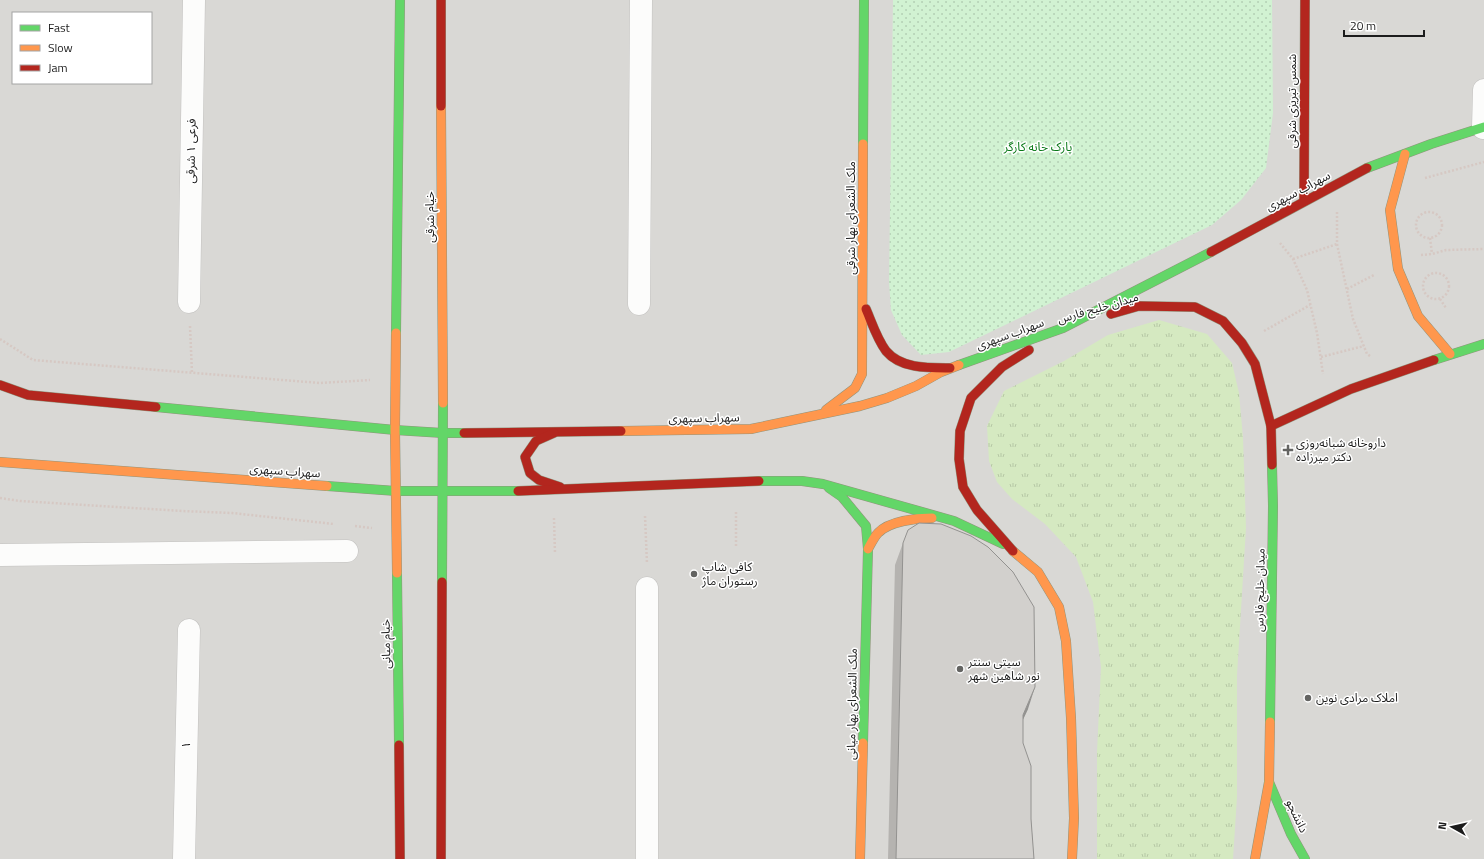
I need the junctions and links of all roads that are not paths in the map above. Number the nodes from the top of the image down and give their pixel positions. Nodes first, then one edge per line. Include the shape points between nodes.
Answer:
1 (194, 0) edge
2 (400, 0) edge
3 (441, 0) edge
4 (641, 0) edge
5 (864, 0) edge
6 (1305, 0) edge
7 (1484, 90) edge
8 (1484, 128) edge
9 (1405, 154) junction
10 (1304, 202) junction
11 (189, 302) road end
12 (863, 302) junction
13 (639, 304) dead end
14 (1063, 328) junction
15 (1484, 344) edge
16 (1450, 354) junction
17 (951, 368) junction
18 (0, 385) edge
19 (817, 416) junction
20 (1271, 426) junction
21 (395, 430) junction
22 (557, 432) junction
23 (444, 433) junction
24 (0, 462) edge
25 (824, 484) junction
26 (568, 489) junction
27 (396, 491) junction
28 (442, 492) junction
29 (943, 518) junction
30 (1010, 547) junction
31 (868, 549) junction
32 (347, 551) dead end
33 (0, 556) edge
34 (647, 588) dead end
35 (189, 630) dead end
36 (1268, 782) junction
37 (184, 859) edge
38 (400, 859) edge
39 (441, 859) edge
40 (647, 859) edge
41 (860, 859) edge
42 (1072, 859) edge
43 (1255, 859) edge
44 (1305, 859) edge

1 - 11 street, فرعی ۱ شرقی
2 - 21 main road
3 - 23 main road, خیام شرقی
4 - 13 street
5 - 12 main road, ملک الشعرای بهار شرقی
6 - 10 main road, شمس تبریزی شرقی
7 - 8 street
8 - 9 main road, سهراب سپهری
9 - 10 main road, سهراب سپهری via 1367,168
9 - 16 main road via 1390,210 1398,269 1418,316
10 - 14 main road, سهراب سپهری
12 - 17 main road via 888,353 905,364
12 - 19 main road, ملک الشعرای بهار شرقی via 862,374 855,388
14 - 17 main road, سهراب سپهری
14 - 20 main road, میدان خلیج فارس via 1139,306 1195,307 1223,321 1242,343 1255,364
14 - 30 main road, میدان خلیج فارس via 1002,367 971,398 960,431 959,459 963,487 977,510
15 - 16 main road
16 - 20 main road via 1351,389
17 - 19 main road, سهراب سپهری via 887,398
18 - 21 main road, سهراب سپهری via 28,395
19 - 22 main road, سهراب سپهری via 751,429
20 - 36 main road, میدان خلیج فارس via 1273,506
21 - 23 main road, سهراب سپهری
21 - 27 main road, خیام میانی
22 - 23 main road, سهراب سپهری
22 - 26 main road, سهراب سپهری via 540,438 531,445 525,457 530,473 539,480
23 - 28 main road
24 - 27 main road, سهراب سپهری
25 - 26 main road, سهراب سپهری via 770,481
25 - 29 main road, سهراب سپهری
25 - 31 main road, ملک الشعرای بهار میانی via 842,497 866,526
26 - 28 main road, سهراب سپهری
27 - 28 main road, سهراب سپهری
27 - 38 main road, خیام میانی
28 - 39 main road
29 - 30 main road, سهراب سپهری
29 - 31 main road via 922,517 896,523 880,531
30 - 42 main road, میدان خلیج فارس via 1038,572 1059,607 1066,641 1072,726
31 - 41 main road, ملک الشعرای بهار میانی
32 - 33 street
34 - 40 street
35 - 37 street, ۱
36 - 43 main road, میدان خلیج فارس
36 - 44 main road, دانشجو

